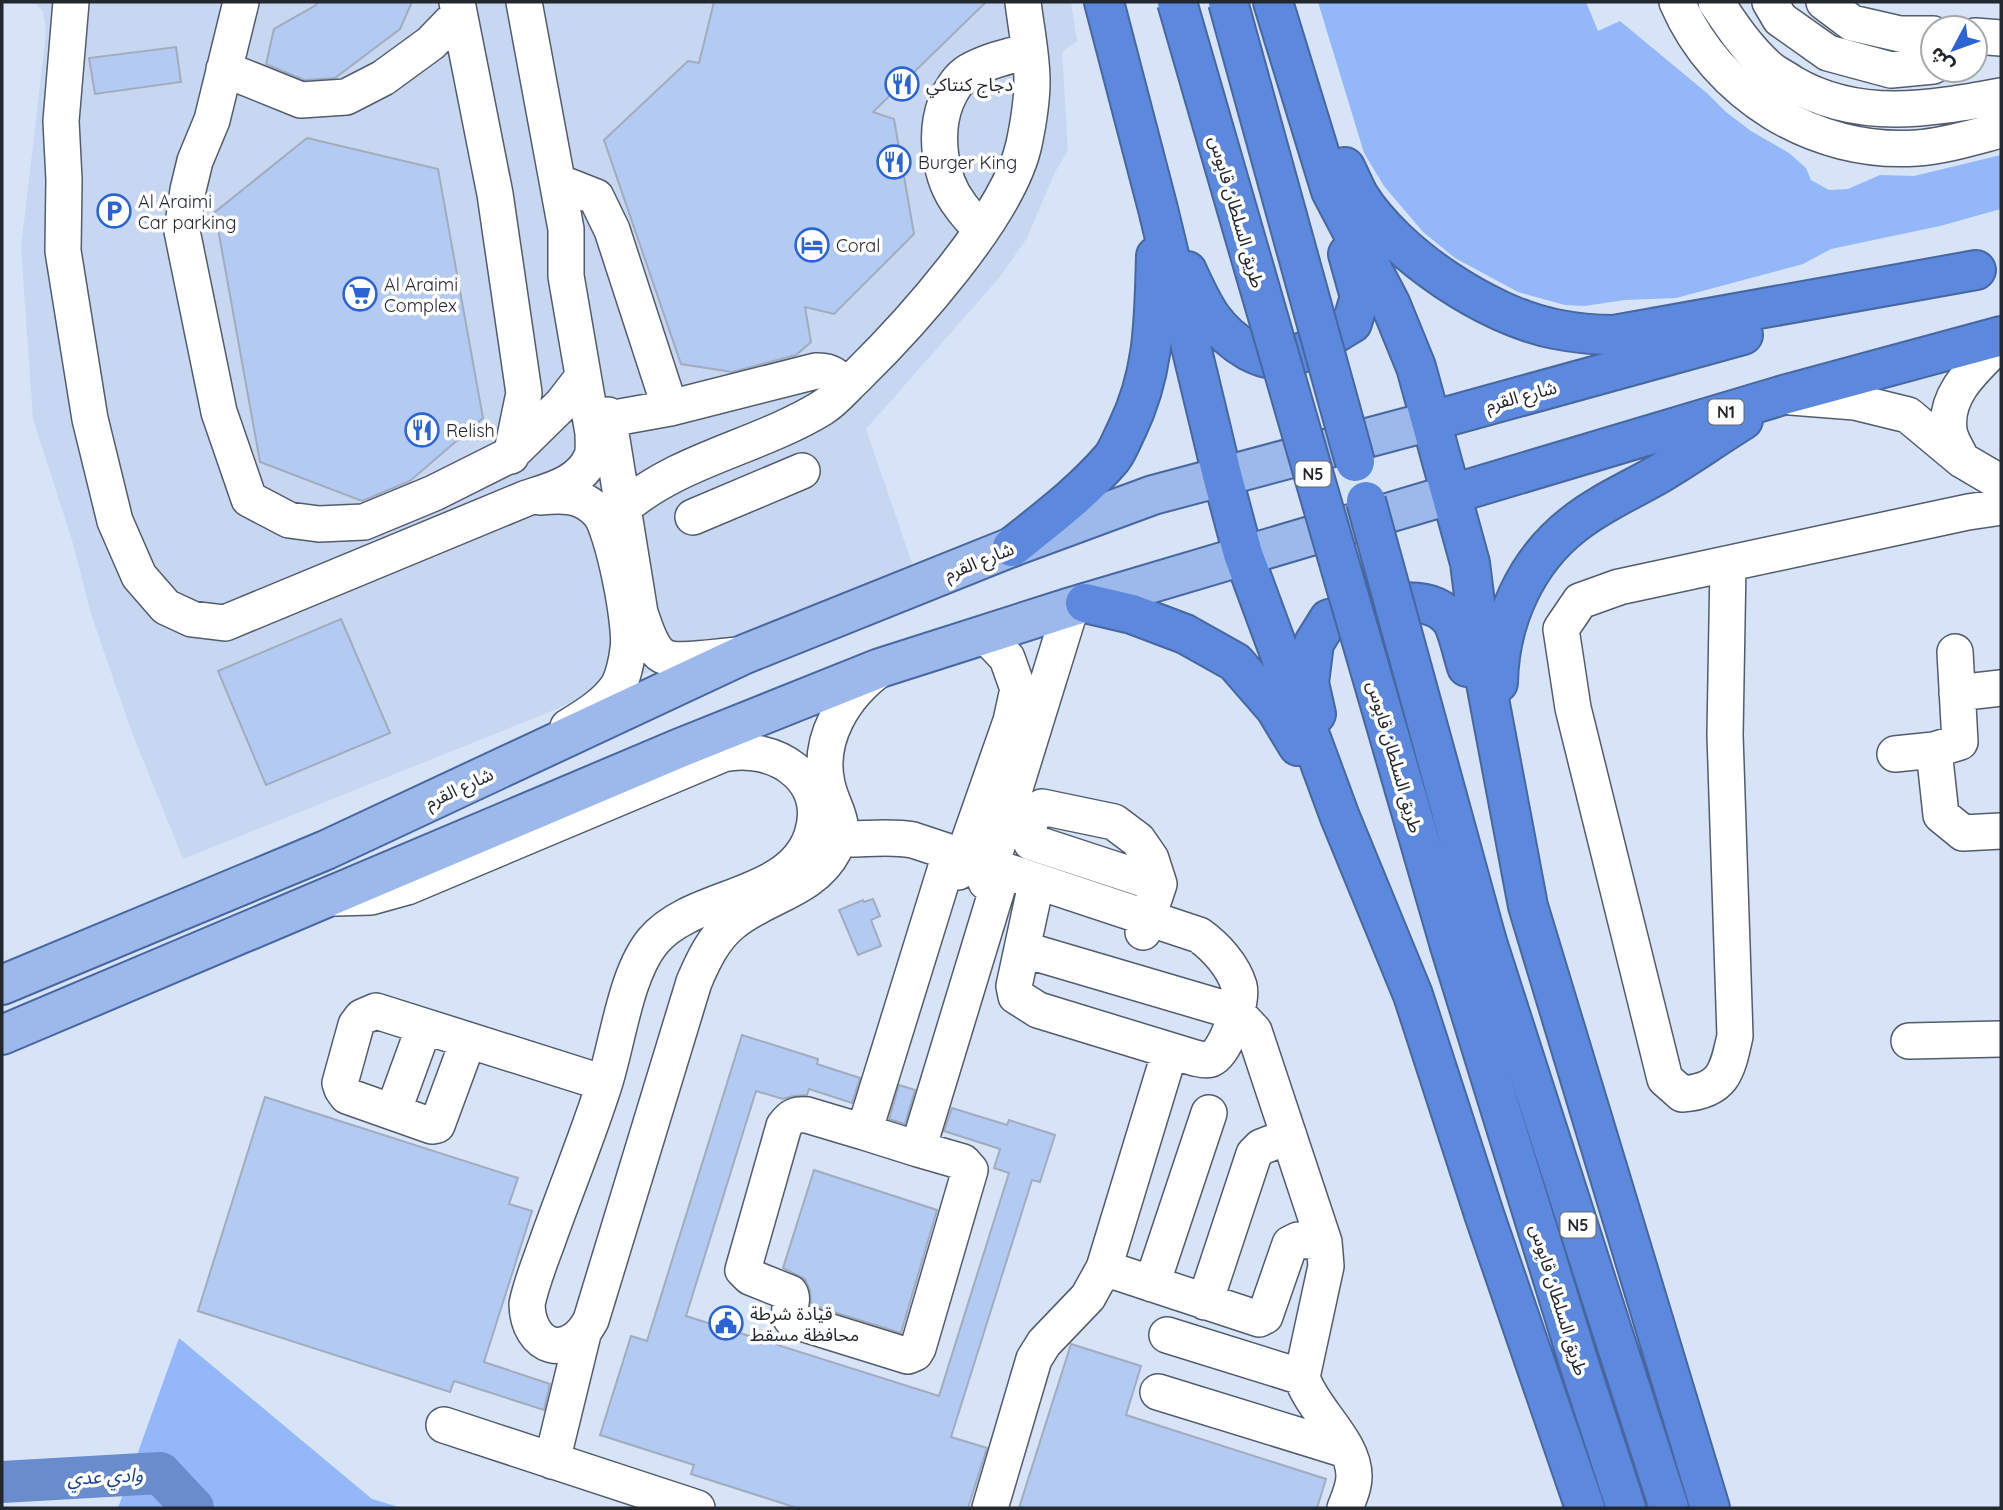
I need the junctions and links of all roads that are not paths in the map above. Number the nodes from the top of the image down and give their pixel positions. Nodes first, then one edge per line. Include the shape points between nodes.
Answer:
1 (71, 2) edge
2 (241, 2) edge
3 (524, 2) edge
4 (1023, 2) edge
5 (1104, 2) edge
6 (1177, 2) edge
7 (1228, 2) edge
8 (1273, 2) edge
9 (1281, 2) edge
10 (1676, 2) edge
11 (1716, 2) edge
12 (1770, 2) edge
13 (1824, 2) edge
14 (458, 8) edge
15 (1919, 34) edge
16 (1029, 51) junction
17 (1919, 67) edge
18 (224, 69) junction
19 (2001, 96) edge
20 (2001, 130) edge
21 (558, 182) junction
22 (1331, 191) junction
23 (1158, 209) junction
24 (566, 229) junction
25 (981, 230) junction
26 (1989, 267) edge
27 (2001, 335) edge
28 (2001, 342) edge
29 (582, 378) junction
30 (845, 387) junction
31 (1780, 396) junction
32 (670, 408) junction
33 (1431, 421) junction
34 (611, 433) junction
35 (510, 455) junction
36 (802, 471) dead end
37 (1983, 472) edge
38 (1222, 475) junction
39 (667, 476) junction
40 (1451, 494) junction
41 (527, 498) junction
42 (623, 508) junction
43 (1987, 509) edge
44 (694, 517) dead end
45 (1012, 547) junction
46 (1243, 554) junction
47 (1728, 564) junction
48 (1078, 605) junction
49 (982, 636) junction
50 (1955, 652) dead end
51 (745, 654) junction
52 (880, 668) junction
53 (2001, 688) edge
54 (1957, 692) junction
55 (1934, 750) junction
56 (1895, 754) dead end
57 (1498, 755) junction
58 (506, 766) junction
59 (1340, 817) junction
60 (2001, 831) edge
61 (825, 838) junction
62 (974, 871) junction
63 (1159, 884) dead end
64 (325, 898) junction
65 (1032, 898) junction
66 (748, 902) junction
67 (1145, 924) junction
68 (1022, 949) junction
69 (2, 985) edge
70 (1236, 1012) junction
71 (424, 1027) junction
72 (2, 1035) edge
73 (2001, 1038) edge
74 (468, 1041) junction
75 (1909, 1041) dead end
76 (1170, 1051) junction
77 (604, 1083) junction
78 (393, 1112) junction
79 (1209, 1113) dead end
80 (864, 1132) junction
81 (1289, 1136) junction
82 (918, 1149) junction
83 (1324, 1242) junction
84 (1104, 1268) junction
85 (1152, 1284) junction
86 (1205, 1302) junction
87 (583, 1335) junction
88 (1167, 1335) dead end
89 (1302, 1377) junction
90 (1158, 1392) dead end
91 (444, 1425) dead end
92 (1346, 1450) junction
93 (552, 1461) junction
94 (697, 1508) edge
95 (990, 1508) edge
96 (1345, 1508) edge
97 (1585, 1508) edge
98 (1626, 1508) edge
99 (1669, 1508) edge
100 (1710, 1508) edge

1 - 41 street via 61,121 63,251 76,340 115,521 139,576 166,607 192,619 225,623
2 - 18 street
3 - 21 street
4 - 16 street
5 - 23 highway
6 - 98 highway, طريق السلطان قابوس / N5, bridge via 1450,946
7 - 99 highway, N5, bridge via 1487,942
8 - 22 highway
9 - 26 highway via 1332,142 1359,197 1416,259 1489,305 1525,321 1592,335 1614,334
10 - 20 street via 1689,30 1724,74 1767,110 1814,133 1870,147 1918,148
11 - 19 street via 1742,40 1771,70 1815,96 1866,109 1936,108
12 - 17 street via 1780,19 1828,53 1891,70
13 - 15 street via 1852,23
14 - 18 street via 431,43 383,78 346,97 301,100
14 - 35 street via 495,194 524,393
16 - 25 street via 1032,82 1024,146
16 - 25 street via 966,73 953,87 941,115 945,174 958,204
18 - 35 street via 190,180 182,231 219,412 249,499 289,520 364,522
21 - 24 street
21 - 32 street via 596,197 612,230
22 - 23 highway via 1360,297 1357,311 1352,323 1284,359 1263,359 1220,332
22 - 33 highway via 1390,303 1416,367
23 - 38 highway
23 - 45 highway via 1152,350 1140,403 1114,456 1072,499
24 - 29 street via 566,276
24 - 34 street via 580,269
25 - 30 street via 881,352
26 - 33 highway, شارع القرم
27 - 31 highway, N1
28 - 37 street via 1961,384 1951,405 1949,430
29 - 35 street
29 - 41 street via 593,433 592,455 570,483
30 - 32 street via 830,373 816,371
30 - 39 street via 825,407 778,432
31 - 37 street via 1855,401 1908,415
31 - 40 highway, N1
31 - 57 highway via 1573,524 1535,563 1513,605 1499,656
32 - 34 street
33 - 38 main road, شارع القرم
33 - 40 highway
34 - 39 street via 623,463 640,473
34 - 42 street
35 - 41 street
36 - 44 street
37 - 43 street
38 - 45 main road, شارع القرم
38 - 46 highway
39 - 42 street
40 - 46 main road
40 - 57 highway via 1470,563
41 - 58 street via 566,494 600,514 610,536 629,648 618,685 595,710
42 - 51 street via 640,613 660,654 671,659
43 - 47 street
45 - 51 main road, شارع القرم
46 - 48 main road
46 - 59 highway
47 - 47 street via 1619,587 1580,601 1561,629 1573,708 1665,1079 1682,1094 1703,1093 1718,1083 1729,1063 1735,1036 1724,735
48 - 49 main road
48 - 59 highway via 1132,614 1185,634 1235,662 1275,708
48 - 62 street
49 - 52 main road
49 - 62 street via 1007,658 1018,689
50 - 54 street
51 - 58 main road, شارع القرم
52 - 61 street via 848,699 829,738 825,774 840,818
52 - 64 main road
53 - 54 street
54 - 55 street via 1960,742
55 - 56 street
55 - 60 street via 1941,815 1963,833
57 - 59 highway via 1452,621 1432,605 1391,602 1329,619 1314,643 1309,683
57 - 100 highway via 1528,906
58 - 69 main road, شارع القرم via 326,850
59 - 97 highway via 1413,995
61 - 62 street via 885,839 901,852
61 - 64 street via 811,795 796,771 765,753 738,751 390,894
61 - 66 street
62 - 65 street
62 - 67 street
62 - 80 street
62 - 82 street
63 - 67 street
64 - 72 main road
65 - 67 street
65 - 68 street
66 - 77 street via 680,918 651,943 632,982
66 - 87 street via 715,941 694,982
67 - 70 street via 1199,935 1220,954 1240,989
68 - 70 street
68 - 76 street via 1014,986 1016,996 1026,1004
70 - 76 street via 1226,1040 1209,1060
70 - 81 street via 1254,1031
71 - 74 street
71 - 78 street
71 - 78 street via 376,1012 362,1017 353,1034 342,1089 346,1096
73 - 75 street
74 - 77 street
74 - 78 street via 437,1125
76 - 84 street
77 - 87 street via 527,1304 531,1329 551,1345 574,1342
79 - 85 street
80 - 82 street
80 - 82 street via 807,1115 790,1118 743,1270 790,1293 792,1320 908,1356 918,1348 970,1170 963,1162
81 - 83 street
81 - 86 street via 1254,1154
83 - 86 street via 1298,1240 1290,1244 1265,1317 1253,1318
83 - 89 street via 1326,1266
84 - 85 street
84 - 95 street via 1088,1297 1034,1359
85 - 86 street
87 - 93 street
88 - 89 street
89 - 92 street
90 - 92 street
91 - 93 street
92 - 96 street via 1354,1478
93 - 94 street

